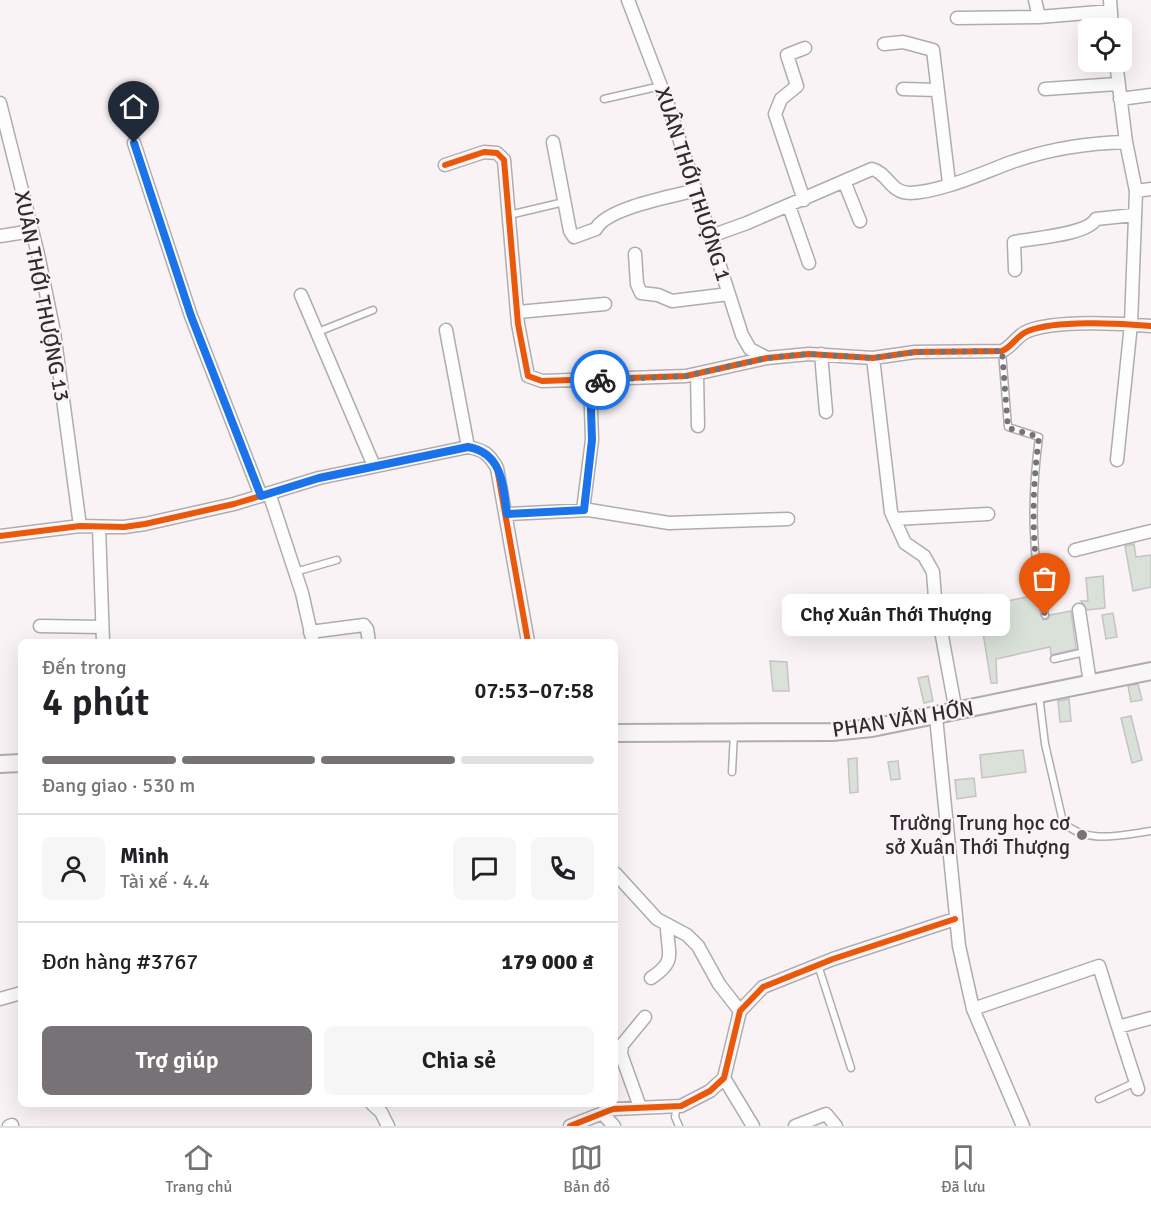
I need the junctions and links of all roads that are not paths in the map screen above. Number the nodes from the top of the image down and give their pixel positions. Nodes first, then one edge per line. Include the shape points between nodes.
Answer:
1 (628, 0) edge
2 (1035, 0) edge
3 (1110, 6) edge
4 (1039, 17) junction
5 (957, 18) dead end
6 (884, 44) dead end
7 (805, 48) dead end
8 (1117, 72) edge
9 (1118, 84) junction
10 (661, 86) junction
11 (903, 89) dead end
12 (1045, 89) dead end
13 (937, 90) junction
14 (1151, 95) edge
15 (604, 99) dead end
16 (1120, 99) junction
17 (0, 103) edge
18 (553, 142) dead end
19 (1126, 142) junction
20 (134, 143) dead end
21 (445, 165) dead end
22 (844, 181) junction
23 (949, 183) junction
24 (1151, 189) edge
25 (697, 190) junction
26 (1136, 191) junction
27 (804, 200) junction
28 (564, 202) junction
29 (789, 206) junction
30 (509, 215) junction
31 (1134, 215) junction
32 (860, 221) dead end
33 (32, 231) junction
34 (0, 236) edge
35 (711, 236) junction
36 (635, 254) dead end
37 (809, 263) dead end
38 (1015, 270) dead end
39 (729, 294) junction
40 (301, 295) dead end
41 (605, 304) dead end
42 (373, 310) dead end
43 (518, 312) junction
44 (1131, 324) junction
45 (1151, 326) edge
46 (446, 330) dead end
47 (318, 332) junction
48 (1002, 351) junction
49 (821, 354) junction
50 (767, 358) junction
51 (873, 358) junction
52 (697, 374) junction
53 (590, 380) junction
54 (826, 412) dead end
55 (698, 426) dead end
56 (468, 447) junction
57 (1117, 460) dead end
58 (374, 466) junction
59 (265, 494) junction
60 (584, 510) junction
61 (507, 514) junction
62 (988, 514) dead end
63 (788, 519) dead end
64 (894, 519) junction
65 (80, 526) junction
66 (99, 527) junction
67 (1151, 531) edge
68 (0, 536) edge
69 (1075, 550) dead end
70 (337, 560) dead end
71 (295, 572) junction
72 (1079, 610) dead end
73 (1045, 615) dead end
74 (40, 626) dead end
75 (102, 627) junction
76 (311, 637) edge
77 (103, 639) edge
78 (369, 639) edge
79 (528, 639) edge
80 (1085, 652) junction
81 (1053, 659) dead end
82 (1151, 671) edge
83 (1090, 683) junction
84 (1039, 694) junction
85 (956, 712) junction
86 (936, 717) junction
87 (735, 732) junction
88 (618, 733) edge
89 (18, 762) edge
90 (0, 764) edge
91 (732, 772) dead end
92 (1151, 831) edge
93 (618, 877) edge
94 (955, 919) junction
95 (667, 925) junction
96 (818, 965) junction
97 (651, 978) dead end
98 (18, 994) edge
99 (0, 999) edge
100 (973, 1009) junction
101 (740, 1011) junction
102 (645, 1017) dead end
103 (1151, 1017) edge
104 (1118, 1027) junction
105 (851, 1068) dead end
106 (723, 1078) junction
107 (1137, 1086) joint
108 (1099, 1099) dead end
109 (677, 1106) junction
110 (375, 1107) edge
111 (640, 1107) junction
112 (602, 1113) junction
113 (388, 1126) edge
114 (570, 1126) edge
115 (614, 1126) edge
116 (679, 1126) edge
117 (753, 1126) edge
118 (795, 1126) edge
119 (836, 1126) edge
120 (1023, 1126) edge

1 - 10 street, XUÂN THỚI THƯỢNG 1
2 - 4 street
3 - 4 street
4 - 5 street
6 - 13 street via 903,42 933,50
7 - 27 street via 786,55 796,86 782,99 775,114
8 - 9 street
9 - 12 street
9 - 16 street
10 - 15 lane
10 - 25 street, XUÂN THỚI THƯỢNG 1
11 - 13 street
13 - 23 street
14 - 16 street
16 - 19 street
17 - 33 street, XUÂN THỚI THƯỢNG 13
18 - 28 street
19 - 23 street via 1086,143
19 - 26 street
20 - 59 street via 191,316
21 - 30 street via 484,152 497,153 504,160
22 - 23 street via 872,169 898,191 910,193
22 - 27 street
22 - 32 street
24 - 26 street
25 - 28 street via 616,213 578,237 571,235
25 - 35 street, XUÂN THỚI THƯỢNG 1
26 - 31 street
27 - 29 street
28 - 30 lane
29 - 35 street
29 - 37 street
30 - 43 street
31 - 38 street via 1096,219 1064,234 1014,242
31 - 44 street
33 - 34 street
33 - 65 street, XUÂN THỚI THƯỢNG 13 via 54,332
35 - 39 street, XUÂN THỚI THƯỢNG 1
36 - 39 street via 641,293 672,302
39 - 50 street, XUÂN THỚI THƯỢNG 1 via 746,342 756,354
40 - 47 street
41 - 43 street
42 - 47 lane
43 - 53 street via 528,376 542,381
44 - 45 street
44 - 48 street via 1032,330
44 - 57 street
46 - 56 street
47 - 58 street
48 - 51 street via 915,352
48 - 73 lane via 1008,428 1039,437 1033,555
49 - 50 street
49 - 51 street
49 - 54 street
50 - 52 street
51 - 64 street
52 - 53 street
52 - 55 street
53 - 60 street via 592,440
56 - 58 street
56 - 61 street via 484,451 497,468
58 - 59 street
59 - 66 street via 145,524
59 - 71 street
60 - 61 street
60 - 63 street via 669,522
61 - 79 street
62 - 64 street
64 - 85 street via 905,543 924,556 933,572
65 - 66 street
65 - 68 street
66 - 75 street
67 - 69 street
70 - 71 lane
71 - 76 street
72 - 80 street
74 - 75 street
75 - 77 street
76 - 78 street via 364,625
80 - 81 lane
80 - 83 street
82 - 83 main road, PHAN VĂN HỚN
83 - 84 main road, PHAN VĂN HỚN
84 - 85 main road, PHAN VĂN HỚN
84 - 92 lane via 1045,744 1063,822 1072,831 1108,837
85 - 86 main road, PHAN VĂN HỚN
86 - 87 main road, PHAN VĂN HỚN via 832,732
86 - 94 street
87 - 88 main road, PHAN VĂN HỚN
87 - 91 lane
89 - 90 main road
93 - 95 street
94 - 96 street
94 - 100 street
95 - 97 street via 670,961
95 - 101 street via 698,946 718,984
96 - 101 street via 763,987
96 - 105 lane
98 - 99 street
100 - 104 street via 1099,966
100 - 120 street
101 - 106 street
102 - 111 street via 622,1045 621,1054
103 - 104 street
104 - 107 street
106 - 109 street via 710,1091
106 - 117 street
107 - 108 lane
109 - 111 street
109 - 116 lane via 675,1117
110 - 113 street
111 - 112 street
112 - 114 street
112 - 115 street
118 - 119 street via 826,1114

